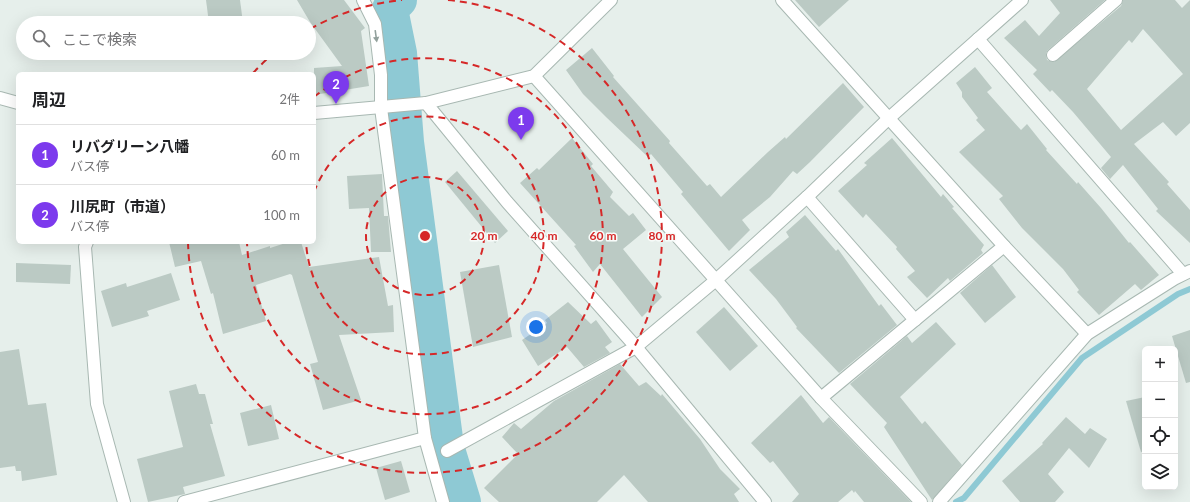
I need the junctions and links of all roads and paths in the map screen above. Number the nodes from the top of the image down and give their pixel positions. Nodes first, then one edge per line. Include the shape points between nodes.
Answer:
1 (363, 0) edge
2 (611, 0) edge
3 (782, 0) edge
4 (1022, 0) edge
5 (1116, 0) edge
6 (978, 39) junction
7 (1053, 55) dead end
8 (534, 76) junction
9 (0, 98) edge
10 (16, 102) edge
11 (426, 103) junction
12 (381, 108) junction
13 (316, 113) edge
14 (888, 119) junction
15 (807, 197) junction
16 (86, 244) edge
17 (1004, 246) junction
18 (1187, 273) edge
19 (716, 280) junction
20 (915, 320) junction
21 (1087, 334) junction
22 (636, 347) junction
23 (821, 398) junction
24 (425, 438) junction
25 (447, 451) dead end
26 (124, 502) edge
27 (184, 502) edge
28 (443, 502) edge
29 (765, 502) edge
30 (920, 502) edge
31 (939, 502) edge

1 -> 12 street via 375,24 381,75
2 - 8 street
3 - 14 street
4 - 6 street
5 - 7 street
6 - 14 street
6 - 18 street
8 - 11 street
8 - 19 street
9 - 10 street
11 - 12 street
11 - 22 street via 507,202
12 - 13 street
12 - 24 street
14 - 15 street
14 - 17 street
15 - 19 street
15 - 20 street
16 - 26 street via 97,404
17 - 20 street
17 - 21 street
18 - 21 street
19 - 22 street
19 - 23 street
20 - 23 street
21 - 31 street
22 - 25 street
22 - 29 street
23 - 30 street
24 - 27 street
24 - 28 street

